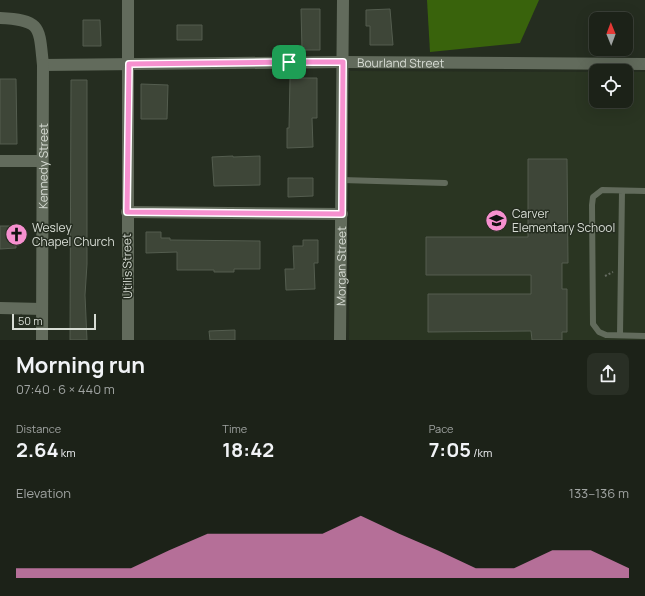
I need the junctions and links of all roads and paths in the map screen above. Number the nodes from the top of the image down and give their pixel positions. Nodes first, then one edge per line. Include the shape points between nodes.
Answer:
1 (128, 0) edge
2 (343, 0) edge
3 (0, 18) edge
4 (343, 62) junction
5 (129, 64) junction
6 (645, 64) edge
7 (43, 65) junction
8 (0, 161) edge
9 (42, 161) junction
10 (342, 180) junction
11 (445, 183) dead end
12 (622, 191) junction
13 (645, 191) edge
14 (127, 212) junction
15 (342, 214) junction
16 (616, 270) dead end
17 (605, 276) dead end
18 (0, 308) edge
19 (42, 309) junction
20 (620, 335) junction
21 (645, 336) edge
22 (42, 340) edge
23 (128, 340) edge
24 (340, 340) edge

1 - 5 street, Utilis Street
2 - 4 street, Morgan Street
3 - 7 street via 34,24 39,34
4 - 5 street, Bourland Street
4 - 6 street, Bourland Street
4 - 10 street, Morgan Street
5 - 7 street, Bourland Street
5 - 14 street, Utilis Street
7 - 9 street, Kennedy Street
8 - 9 street
9 - 19 street, Kennedy Street
10 - 11 lane
10 - 15 street, Morgan Street
12 - 13 lane
12 - 20 lane
12 - 20 lane via 602,190 593,197 592,205 593,324 598,332
14 - 15 street
14 - 23 street, Utilis Street
15 - 24 street, Morgan Street
16 - 17 path
18 - 19 street
19 - 22 street, Kennedy Street
20 - 21 lane

